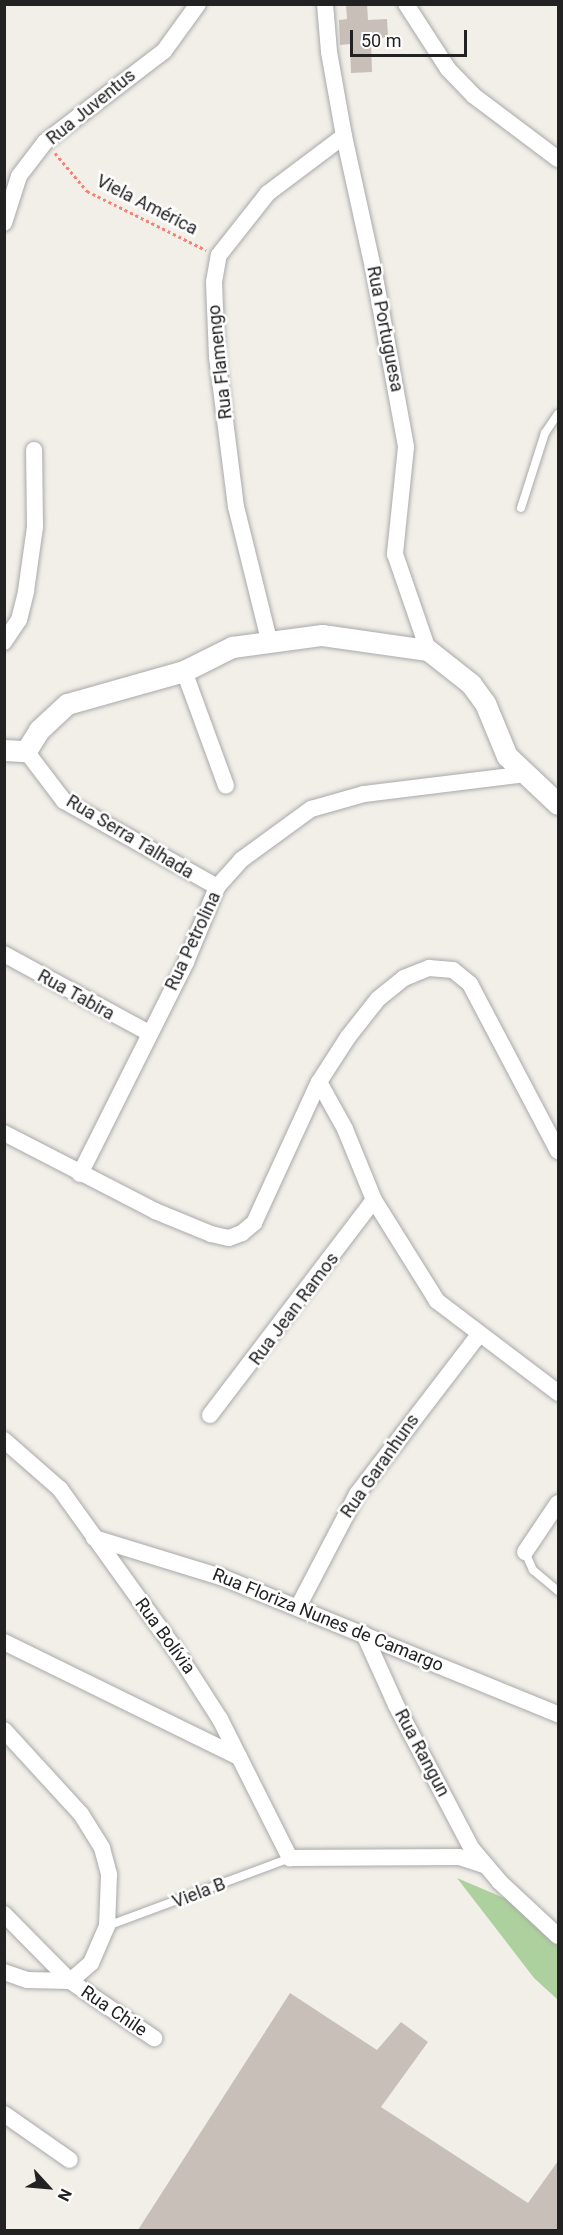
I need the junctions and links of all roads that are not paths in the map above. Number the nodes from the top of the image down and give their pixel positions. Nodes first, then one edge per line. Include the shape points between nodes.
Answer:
1 (198, 4) edge
2 (325, 4) edge
3 (406, 4) edge
4 (344, 136) junction
5 (558, 159) edge
6 (4, 223) edge
7 (558, 414) edge
8 (34, 450) dead end
9 (521, 508) dead end
10 (269, 640) junction
11 (4, 642) edge
12 (428, 650) junction
13 (184, 671) junction
14 (4, 750) edge
15 (26, 751) junction
16 (528, 774) junction
17 (226, 786) dead end
18 (558, 804) edge
19 (217, 887) junction
20 (4, 954) edge
21 (149, 1033) junction
22 (319, 1082) junction
23 (4, 1133) edge
24 (558, 1151) edge
25 (80, 1174) junction
26 (374, 1200) junction
27 (478, 1336) junction
28 (558, 1394) edge
29 (210, 1415) dead end
30 (4, 1440) edge
31 (558, 1503) edge
32 (94, 1538) junction
33 (525, 1552) joint
34 (558, 1591) edge
35 (298, 1606) junction
36 (364, 1634) junction
37 (4, 1642) edge
38 (558, 1714) edge
39 (4, 1730) edge
40 (239, 1757) junction
41 (290, 1857) junction
42 (487, 1866) junction
43 (4, 1914) edge
44 (107, 1926) junction
45 (558, 1936) edge
46 (4, 1972) edge
47 (70, 1981) junction
48 (154, 2038) dead end
49 (4, 2114) edge
50 (70, 2160) dead end

1 - 6 street, Rua Juventus via 164,51 45,142 19,176
2 - 4 street, Rua Portuguesa via 328,52
3 - 5 street via 448,69 474,96
4 - 10 street, Rua Flamengo via 296,168 268,193 219,255 213,310 236,507
4 - 12 street, Rua Portuguesa via 406,447 395,554
7 - 9 lane via 545,433
8 - 11 street via 35,527 26,591 19,620
10 - 12 street via 322,635
10 - 13 street via 232,647
12 - 16 street via 471,684 485,702 507,756
13 - 15 street via 67,704 39,730
13 - 17 street
14 - 15 street
15 - 19 street, Rua Serra Talhada via 64,801
16 - 18 street
16 - 19 street, Rua Petrolina via 364,794 311,809 272,834
19 - 21 street, Rua Petrolina
20 - 21 street, Rua Tabira
21 - 25 street, Rua Petrolina
22 - 24 street via 378,999 412,974 429,968 453,970 470,984 485,1008
22 - 25 street via 254,1223 242,1233 229,1238 211,1234
22 - 26 street via 345,1129
23 - 25 street
26 - 27 street via 426,1287
26 - 29 street, Rua Jean Ramos
27 - 28 street
27 - 35 street, Rua Garanhuns via 357,1494
30 - 32 street, Rua Bolívia via 60,1489
31 - 33 street
32 - 35 street, Rua Floriza Nunes de Camargo via 224,1578
32 - 40 street, Rua Bolívia via 199,1684
33 - 34 lane via 533,1570
35 - 36 street, Rua Floriza Nunes de Camargo
36 - 38 street, Rua Floriza Nunes de Camargo
36 - 42 street, Rua Rangun via 472,1848
37 - 40 street
39 - 44 street via 81,1814 102,1848 109,1875
40 - 41 street, Rua Bolívia
41 - 42 street via 459,1857
41 - 44 lane, Viela B
42 - 45 street, Rua Rangun
43 - 47 street
44 - 47 street via 91,1963
46 - 47 street, Rua Chile via 27,1980
47 - 48 street, Rua Chile
49 - 50 street

